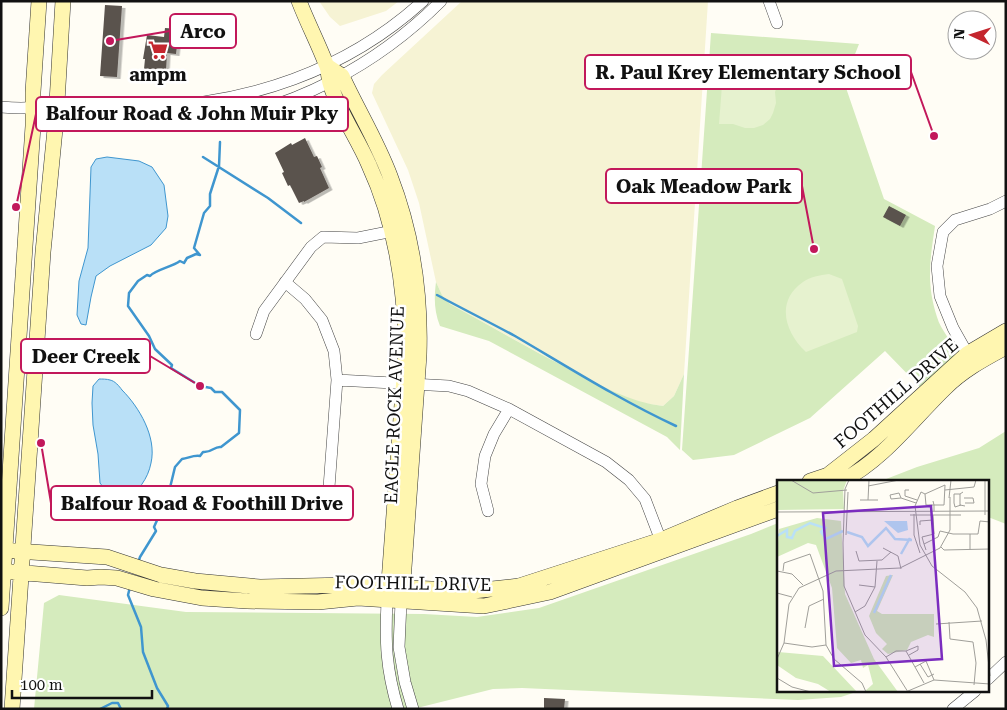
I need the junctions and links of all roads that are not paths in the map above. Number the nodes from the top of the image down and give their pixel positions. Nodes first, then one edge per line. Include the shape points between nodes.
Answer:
1 (39, 1) edge
2 (63, 1) edge
3 (299, 1) edge
4 (423, 1) edge
5 (440, 1) edge
6 (769, 1) edge
7 (777, 23) dead end
8 (327, 66) junction
9 (336, 79) junction
10 (57, 102) junction
11 (1, 107) edge
12 (33, 108) junction
13 (56, 119) junction
14 (1006, 201) edge
15 (399, 230) junction
16 (285, 282) junction
17 (1006, 331) edge
18 (256, 334) dead end
19 (1006, 347) edge
20 (970, 359) junction
21 (337, 380) junction
22 (410, 384) junction
23 (509, 409) junction
24 (813, 480) edge
25 (844, 480) edge
26 (777, 493) edge
27 (777, 509) edge
28 (488, 511) dead end
29 (261, 512) dead end
30 (663, 545) junction
31 (3, 550) edge
32 (22, 551) junction
33 (3, 571) edge
34 (21, 572) junction
35 (395, 594) junction
36 (1, 608) edge
37 (1006, 662) edge
38 (990, 677) edge
39 (974, 692) edge
40 (12, 709) edge
41 (398, 709) edge
42 (413, 709) edge
43 (953, 709) edge

1 - 12 street
2 - 10 street
3 - 8 street, EAGLE ROCK AVENUE
4 - 8 street via 381,36
5 - 9 street via 383,51
6 - 7 street
8 - 9 street, EAGLE ROCK AVENUE
8 - 10 street via 278,85 206,102 122,107
9 - 13 street via 268,107 205,122 169,125
9 - 15 street, EAGLE ROCK AVENUE via 387,168
10 - 12 street
10 - 13 street
11 - 12 street
12 - 13 street
12 - 31 street
13 - 32 street via 42,252
14 - 20 street via 955,220 943,232 936,266 940,296
15 - 16 street via 358,238 323,237 311,247
15 - 22 street, EAGLE ROCK AVENUE via 416,283 419,309 420,329
16 - 18 street via 264,311
16 - 21 street via 322,320 334,351
17 - 20 street, FOOTHILL DRIVE
19 - 20 street, FOOTHILL DRIVE
20 - 24 street, FOOTHILL DRIVE via 828,475
20 - 25 street, FOOTHILL DRIVE via 875,460
21 - 22 street
21 - 29 street via 328,501 319,511
22 - 23 street via 449,386
22 - 35 street, EAGLE ROCK AVENUE
23 - 28 street via 485,456 481,484
23 - 30 street via 606,462 629,480 645,499
26 - 30 street, FOOTHILL DRIVE via 736,508
27 - 30 street, FOOTHILL DRIVE
30 - 35 street, FOOTHILL DRIVE via 550,592 484,606
31 - 32 street, FOOTHILL DRIVE
31 - 33 street
32 - 34 street
32 - 35 street, FOOTHILL DRIVE via 107,557 161,575 194,581 260,587 348,585
33 - 34 street, FOOTHILL DRIVE
33 - 36 street
34 - 35 street, FOOTHILL DRIVE via 117,578 202,598 247,601 318,602
34 - 40 street
35 - 41 street via 386,657
35 - 42 street via 399,648
37 - 38 street
39 - 43 street

